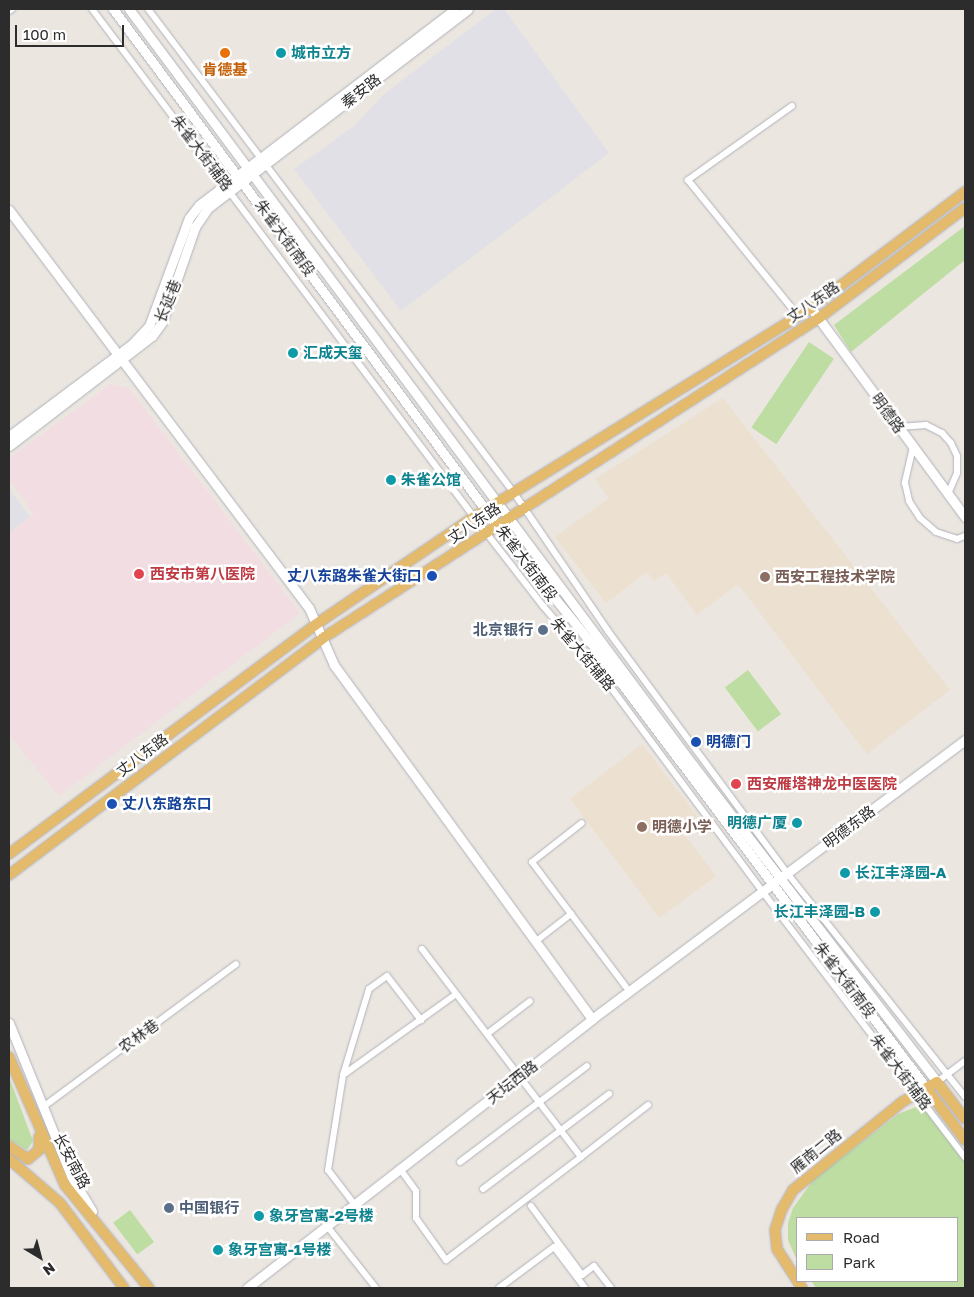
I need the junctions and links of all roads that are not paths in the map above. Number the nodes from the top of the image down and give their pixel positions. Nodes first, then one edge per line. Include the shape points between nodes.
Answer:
1 (92, 9) edge
2 (113, 9) edge
3 (129, 9) edge
4 (148, 9) edge
5 (455, 9) edge
6 (468, 9) edge
7 (792, 106) dead end
8 (262, 161) junction
9 (251, 169) junction
10 (240, 178) junction
11 (228, 186) junction
12 (965, 192) edge
13 (965, 208) edge
14 (9, 210) edge
15 (811, 308) junction
16 (798, 316) junction
17 (819, 318) junction
18 (121, 358) junction
19 (899, 427) junction
20 (9, 436) edge
21 (9, 446) edge
22 (913, 447) junction
23 (514, 493) junction
24 (948, 494) junction
25 (499, 502) junction
26 (524, 508) junction
27 (486, 510) junction
28 (474, 517) junction
29 (965, 517) edge
30 (510, 518) junction
31 (498, 526) junction
32 (487, 533) junction
33 (965, 536) edge
34 (315, 625) junction
35 (323, 638) junction
36 (965, 740) edge
37 (582, 823) dead end
38 (9, 854) edge
39 (783, 876) junction
40 (9, 877) edge
41 (772, 884) junction
42 (762, 891) junction
43 (571, 914) junction
44 (535, 942) junction
45 (422, 949) dead end
46 (236, 964) dead end
47 (626, 987) dead end
48 (456, 994) junction
49 (530, 1001) dead end
50 (592, 1019) junction
51 (421, 1020) junction
52 (9, 1024) edge
53 (487, 1034) junction
54 (9, 1058) edge
55 (965, 1061) edge
56 (587, 1066) dead end
57 (948, 1074) junction
58 (343, 1075) junction
59 (518, 1077) junction
60 (937, 1082) junction
61 (923, 1092) junction
62 (609, 1094) dead end
63 (965, 1097) edge
64 (538, 1102) junction
65 (648, 1106) dead end
66 (43, 1107) junction
67 (965, 1119) edge
68 (37, 1126) junction
69 (561, 1131) junction
70 (965, 1140) edge
71 (9, 1146) edge
72 (581, 1157) junction
73 (965, 1157) edge
74 (9, 1159) edge
75 (460, 1162) dead end
76 (400, 1169) junction
77 (483, 1189) dead end
78 (355, 1205) junction
79 (531, 1206) dead end
80 (327, 1226) junction
81 (104, 1230) junction
82 (796, 1279) edge
83 (124, 1288) edge
84 (149, 1288) edge
85 (247, 1288) edge
86 (376, 1288) edge
87 (499, 1288) edge
88 (585, 1288) edge
89 (611, 1288) edge

1 - 11 street, 朱雀大街辅路
2 - 10 street, 朱雀大街南段
3 - 9 street, 朱雀大街南段
4 - 8 street, 朱雀大街辅路
5 - 8 street, 秦安路
6 - 8 street, 秦安路
7 - 16 street via 688,180
8 - 9 street, 秦安路
8 - 23 street, 朱雀大街辅路
9 - 10 street, 长延巷
9 - 25 street, 朱雀大街南段
10 - 11 street, 长延巷
10 - 27 street, 朱雀大街南段
11 - 18 street, 长延巷 via 199,217 162,322 143,345
11 - 28 street, 朱雀大街辅路
12 - 15 main road, 丈八东路
13 - 17 main road, 丈八东路
14 - 18 street
15 - 16 main road, 丈八东路
15 - 17 street, 明德路
16 - 23 main road, 丈八东路
17 - 19 street, 明德路
17 - 26 main road, 丈八东路
18 - 20 street, 长延巷
18 - 21 street, 长延巷
18 - 34 street via 309,608
19 - 22 street, 明德路
19 - 24 street via 926,426 942,433 951,443 957,456 957,474
22 - 24 street, 明德路
22 - 33 street via 905,483 909,501 920,518 936,532 957,539
23 - 25 main road, 丈八东路
23 - 26 street, 朱雀大街辅路
24 - 29 street, 明德路
25 - 27 main road, 丈八东路
25 - 30 street, 朱雀大街南段
26 - 30 main road, 丈八东路
26 - 39 street, 朱雀大街辅路
27 - 28 main road, 丈八东路
27 - 31 street, 朱雀大街南段
28 - 32 street, 朱雀大街辅路
28 - 34 main road, 丈八东路
30 - 31 main road, 丈八东路
30 - 39 street, 朱雀大街南段
31 - 32 main road, 丈八东路
31 - 41 street, 朱雀大街南段
32 - 35 main road, 丈八东路
32 - 42 street, 朱雀大街辅路 via 543,606 596,666
34 - 35 street
34 - 38 main road, 丈八东路
35 - 40 main road, 丈八东路
35 - 44 street via 334,665
36 - 39 street, 明德东路
37 - 43 street via 532,862
39 - 41 street, 天坛西路
39 - 57 street, 朱雀大街辅路
39 - 60 street, 朱雀大街南段
41 - 42 street, 天坛西路
41 - 61 street, 朱雀大街南段
42 - 50 street, 天坛西路
42 - 61 street, 朱雀大街辅路
43 - 44 street
43 - 47 street
44 - 50 street
45 - 48 street
46 - 66 street, 农林巷
48 - 51 street
48 - 53 street
49 - 53 street
50 - 59 street, 天坛西路
51 - 58 street
51 - 58 street via 387,976 369,989
52 - 66 street
53 - 59 street
54 - 68 main road, 长安南路
55 - 57 street, 雁南二路
56 - 64 street
57 - 60 street, 雁南二路
57 - 63 street, 朱雀大街辅路
58 - 78 street via 328,1170
59 - 64 street
59 - 76 street, 天坛西路
60 - 61 main road, 雁南二路
60 - 67 main road
61 - 70 main road
61 - 73 street, 朱雀大街辅路
61 - 82 main road, 雁南二路 via 902,1102 793,1190 775,1230 776,1249
62 - 69 street
64 - 69 street
64 - 75 street
65 - 72 street
66 - 81 street via 74,1183
68 - 71 main road via 40,1146 34,1156 25,1158
68 - 81 main road, 长安南路 via 65,1185
69 - 72 street
69 - 77 street
72 - 76 street via 446,1260 416,1218 416,1191
74 - 83 main road, 长安南路 via 60,1203
76 - 78 street, 天坛西路
78 - 80 street, 天坛西路
79 - 89 street via 582,1275 594,1266
80 - 85 street, 天坛西路
80 - 86 street
81 - 84 main road, 长安南路
87 - 88 street via 554,1247

